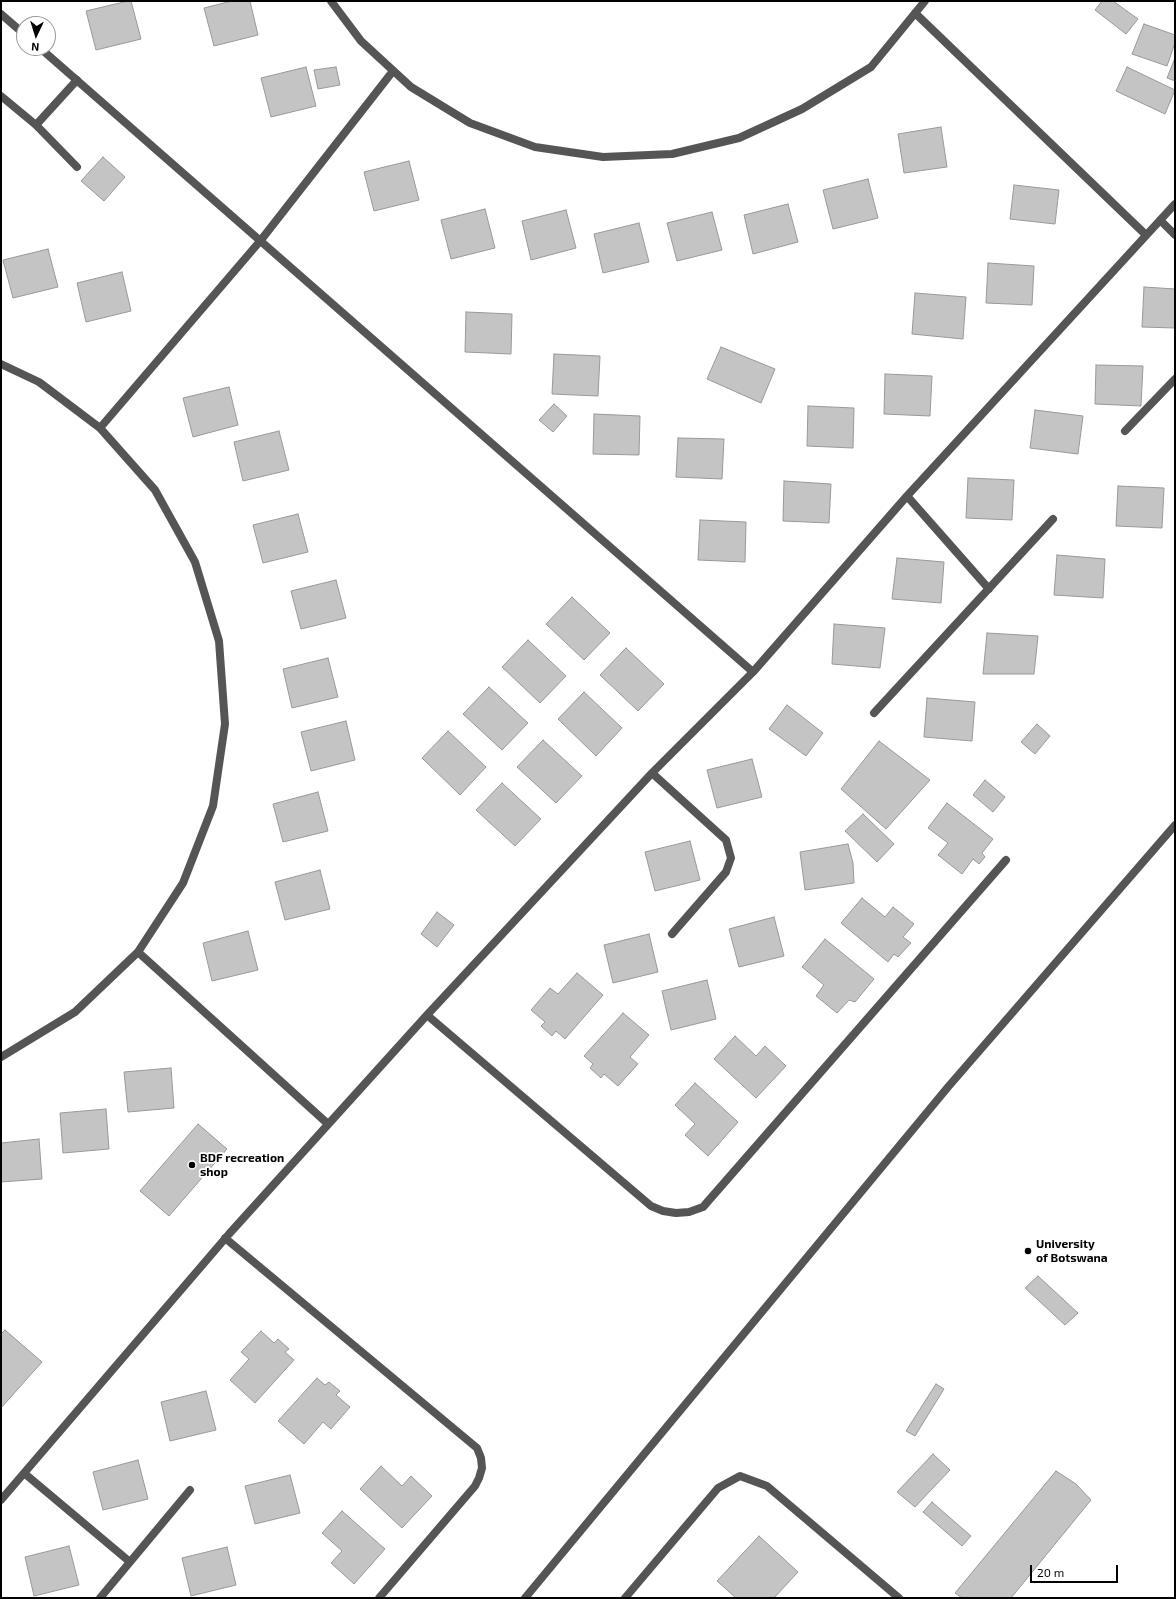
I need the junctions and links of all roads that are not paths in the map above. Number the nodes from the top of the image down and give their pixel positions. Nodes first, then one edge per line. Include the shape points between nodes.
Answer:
1 (331, 1) edge
2 (925, 1) edge
3 (1, 14) edge
4 (915, 14) junction
5 (16, 27) edge
6 (49, 56) edge
7 (393, 71) junction
8 (77, 80) junction
9 (1, 96) edge
10 (36, 125) junction
11 (76, 167) dead end
12 (1175, 204) edge
13 (1160, 220) junction
14 (1175, 234) edge
15 (1146, 235) junction
16 (261, 240) junction
17 (1, 364) edge
18 (1175, 379) edge
19 (100, 428) junction
20 (1125, 431) dead end
21 (907, 496) junction
22 (1054, 519) dead end
23 (989, 589) junction
24 (753, 672) junction
25 (874, 713) dead end
26 (652, 773) junction
27 (1175, 825) edge
28 (1006, 860) dead end
29 (672, 934) dead end
30 (138, 952) junction
31 (427, 1014) junction
32 (1, 1057) edge
33 (328, 1124) junction
34 (225, 1238) junction
35 (24, 1473) junction
36 (190, 1490) dead end
37 (1, 1500) edge
38 (130, 1562) junction
39 (100, 1598) edge
40 (379, 1598) edge
41 (525, 1598) edge
42 (625, 1598) edge
43 (899, 1598) edge

1 - 7 street via 361,41
2 - 4 street
3 - 5 street
4 - 7 street via 871,67 802,109 739,138 672,154 604,157 535,147 470,123 412,88
4 - 15 street
6 - 8 street
7 - 16 street
8 - 10 street
8 - 16 street
9 - 10 street
10 - 11 street
12 - 13 street
13 - 14 street
13 - 15 street
15 - 21 street
16 - 19 street
16 - 24 street
17 - 19 street via 39,382
18 - 20 street
19 - 30 street via 155,490 195,562 219,641 225,724 213,806 183,883
21 - 23 street
21 - 24 street
22 - 23 street
23 - 25 street
24 - 26 street
26 - 29 street via 726,840 731,858 726,872
26 - 31 street
27 - 41 street via 948,1087
28 - 31 street via 703,1207 689,1212 663,1211 652,1206
30 - 32 street via 75,1012
30 - 33 street
31 - 33 street
33 - 34 street
34 - 35 street
34 - 40 street via 477,1448 482,1468 475,1486
35 - 37 street
35 - 38 street
36 - 38 street
38 - 39 street
42 - 43 street via 718,1488 740,1476 766,1486

